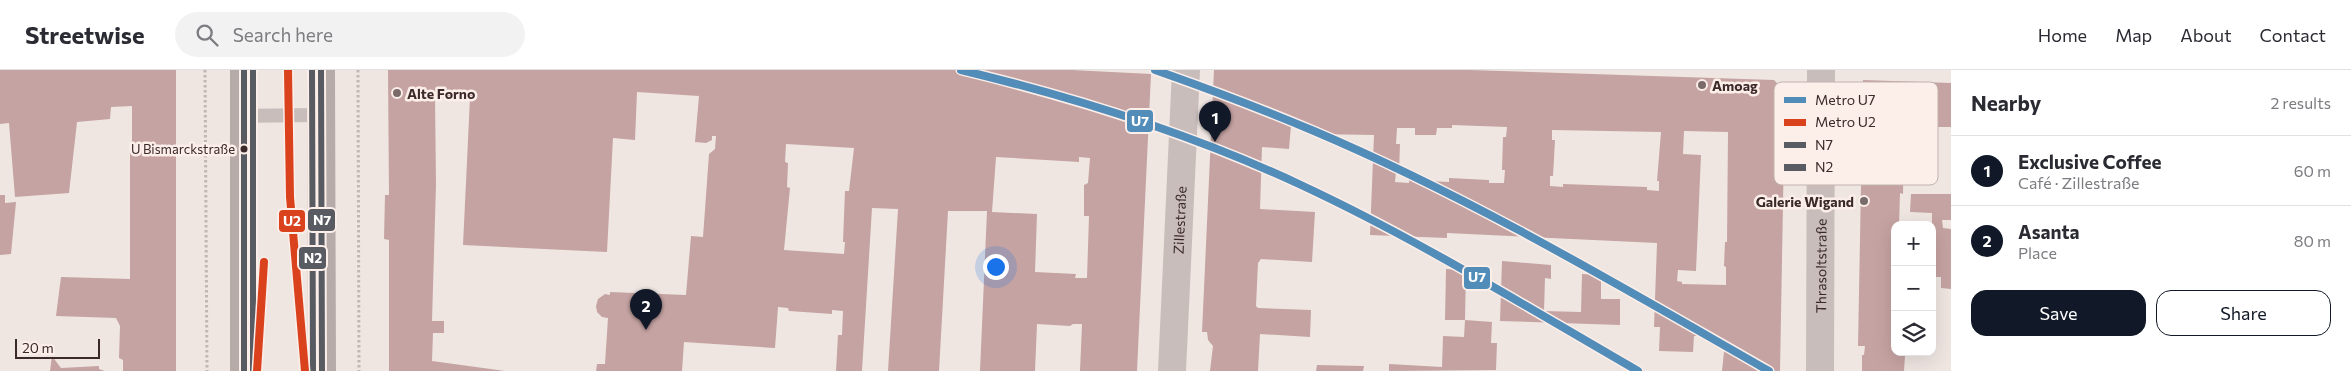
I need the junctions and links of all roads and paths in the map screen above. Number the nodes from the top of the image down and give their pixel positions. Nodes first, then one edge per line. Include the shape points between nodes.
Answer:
1 (205, 70) edge
2 (244, 70) edge
3 (321, 70) edge
4 (358, 70) edge
5 (1186, 70) edge
6 (321, 115) junction
7 (244, 116) junction
8 (1821, 185) edge
9 (207, 371) edge
10 (244, 371) edge
11 (322, 371) edge
12 (359, 371) edge
13 (1172, 371) edge
14 (1820, 371) edge

1 - 9 path
2 - 7 main road
3 - 6 main road
4 - 12 path
5 - 13 street, Zillestraße
6 - 7 lane
6 - 11 main road
7 - 10 main road
8 - 14 street, Thrasoltstraße

